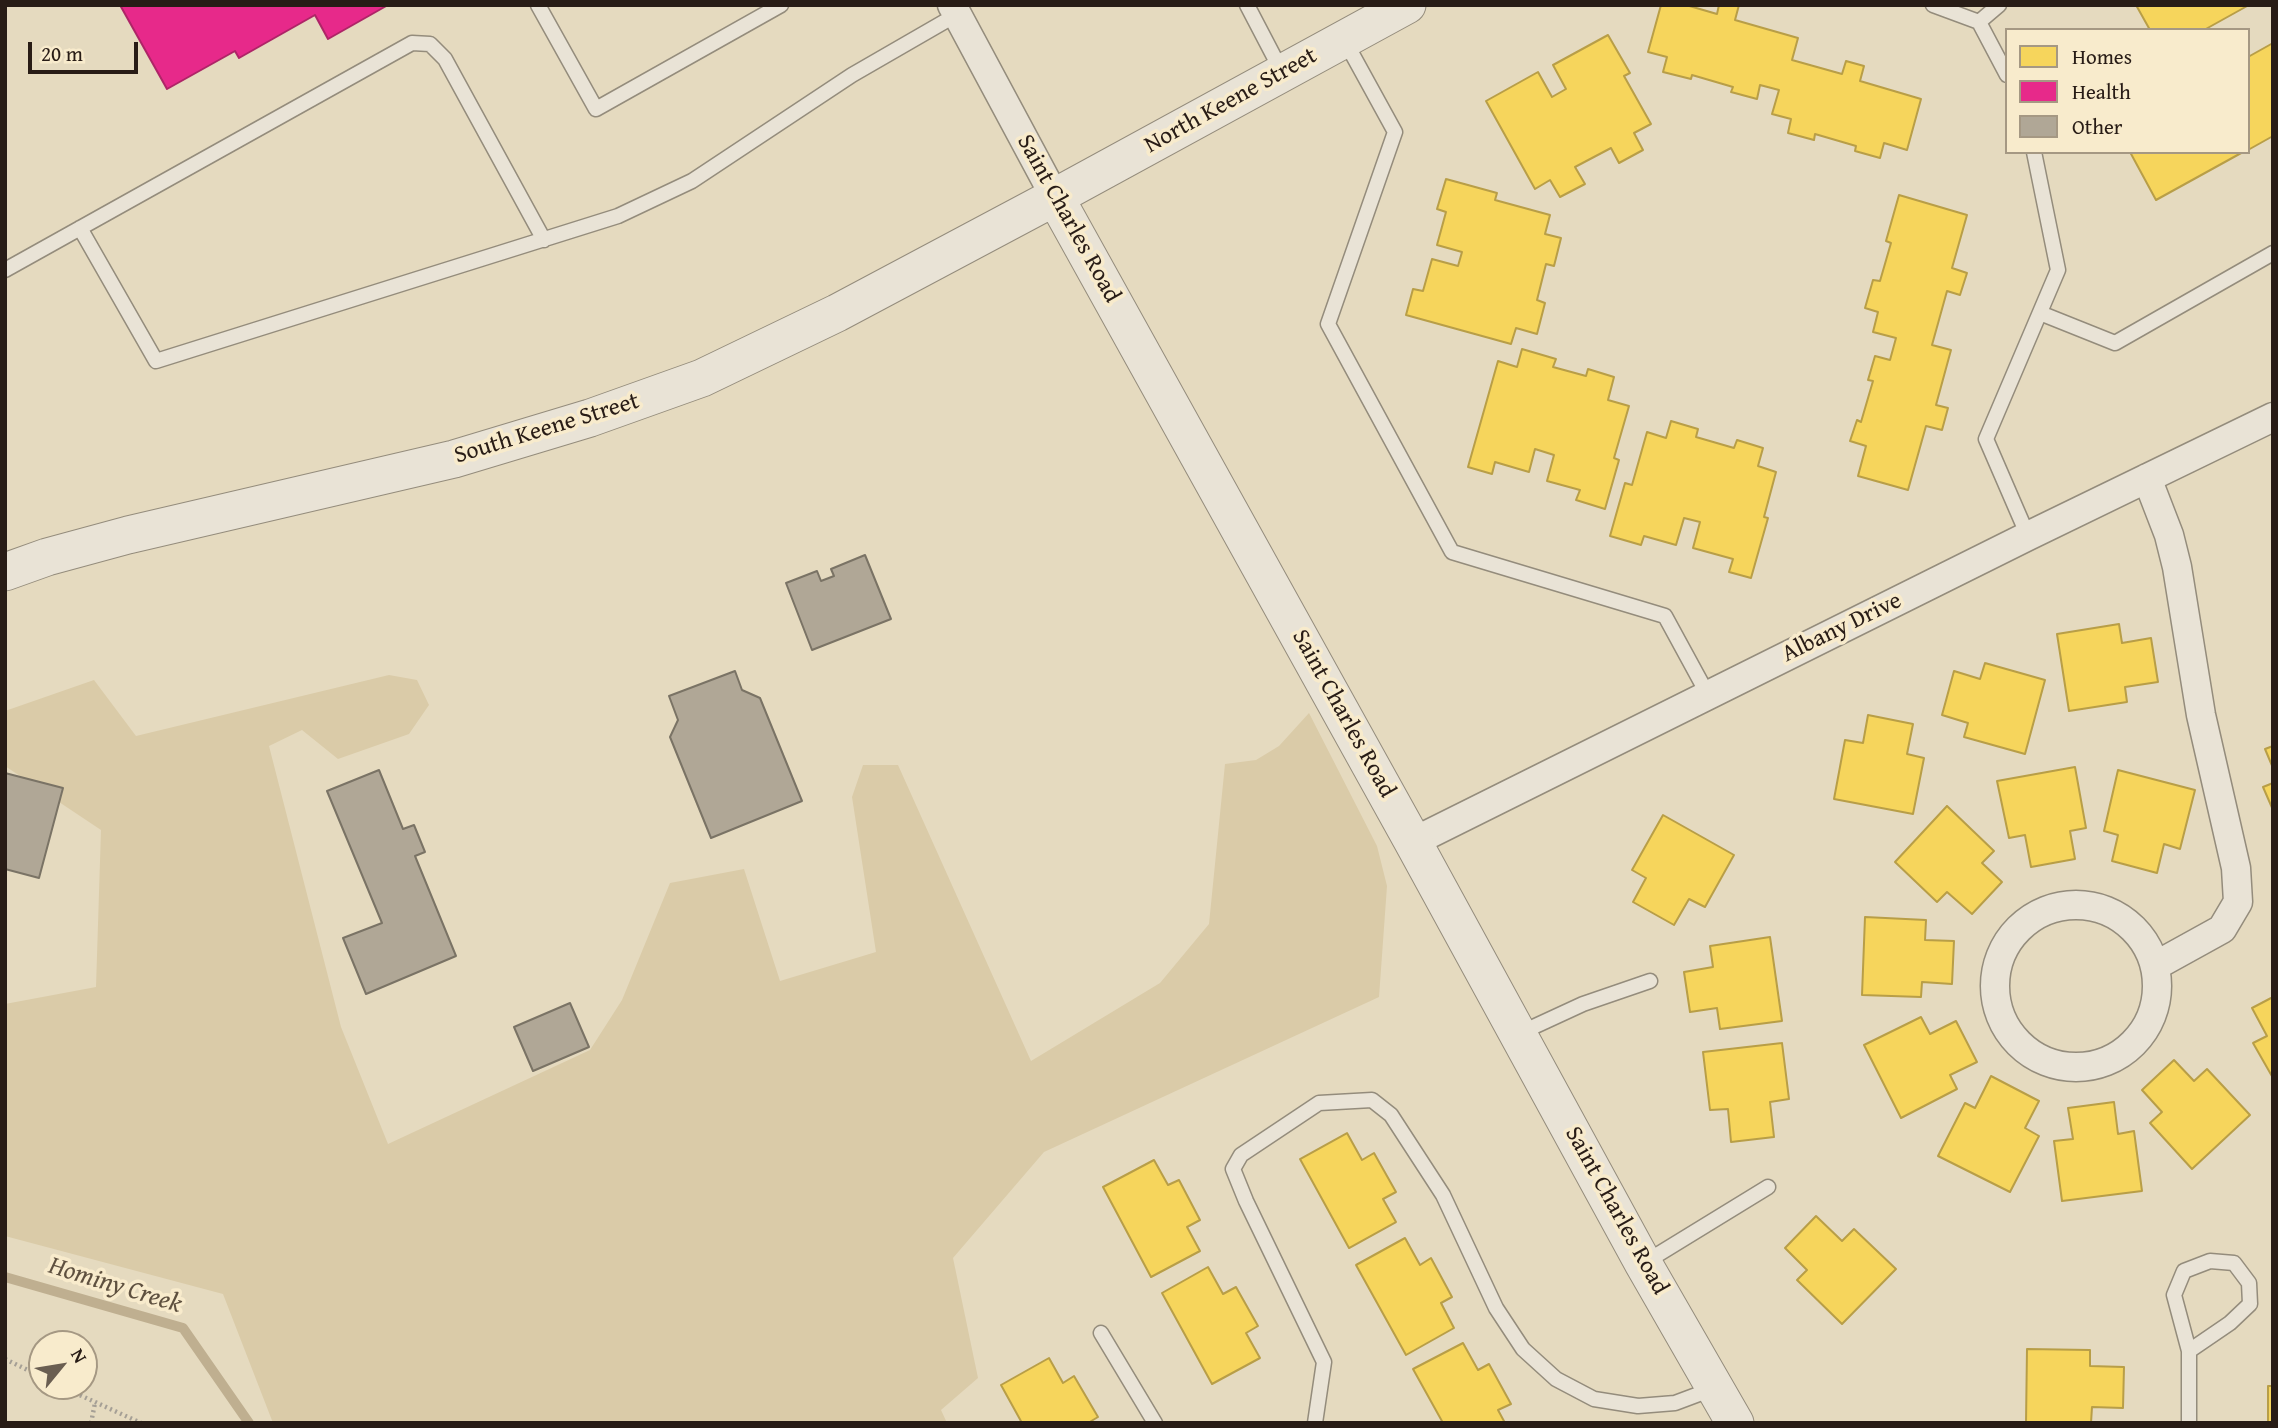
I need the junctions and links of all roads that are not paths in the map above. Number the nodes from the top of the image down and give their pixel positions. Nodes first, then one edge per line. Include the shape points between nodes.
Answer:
1 (538, 5) edge
2 (781, 5) edge
3 (1247, 5) edge
4 (1408, 5) edge
5 (1933, 5) edge
6 (1999, 5) edge
7 (954, 10) edge
8 (1979, 22) junction
9 (1344, 40) junction
10 (2005, 71) edge
11 (1283, 73) junction
12 (2034, 154) edge
13 (1055, 197) junction
14 (80, 228) junction
15 (544, 240) junction
16 (2273, 253) edge
17 (5, 270) edge
18 (2040, 313) junction
19 (2273, 417) edge
20 (2147, 478) junction
21 (2028, 536) junction
22 (5, 572) edge
23 (1708, 695) junction
24 (1413, 842) junction
25 (2155, 966) junction
26 (1650, 981) dead end
27 (1518, 1034) junction
28 (1768, 1187) dead end
29 (1643, 1264) junction
30 (1101, 1333) dead end
31 (2189, 1351) junction
32 (1714, 1388) junction
33 (1155, 1423) edge
34 (1315, 1423) edge
35 (1735, 1423) edge
36 (2189, 1423) edge

1 - 2 lane via 596,109
3 - 11 lane
4 - 9 street, North Keene Street
5 - 8 lane
6 - 8 lane
7 - 13 street, Saint Charles Road
7 - 15 lane via 692,181 618,216
8 - 10 lane
9 - 11 street, North Keene Street
9 - 23 lane via 1395,132 1328,324 1452,552 1665,616
11 - 13 street, North Keene Street
12 - 18 lane via 2058,270
13 - 22 street, South Keene Street via 702,378 454,459 128,535
13 - 24 street, Saint Charles Road
14 - 15 lane via 156,361
14 - 15 lane via 412,43 430,44 444,59
14 - 17 lane
16 - 18 lane via 2115,344
18 - 21 lane via 1986,439
19 - 20 street, Albany Drive
20 - 21 street, Albany Drive
20 - 25 street via 2178,567 2238,902 2222,929
21 - 23 street, Albany Drive
23 - 24 street, Albany Drive
24 - 27 street, Saint Charles Road
25 - 25 street via 2157,993 2150,1020 2135,1042 2112,1059 2087,1066 2060,1066 2034,1055 2013,1037 1999,1014 1994,987 1998,961 2010,937 2029,919 2053,908 2078,904 2104,909 2127,922 2144,942
26 - 27 lane via 1583,1004
27 - 29 street, Saint Charles Road
28 - 29 lane
29 - 32 street, Saint Charles Road
30 - 33 lane
31 - 31 lane via 2230,1324 2250,1304 2249,1283 2234,1263 2210,1261 2184,1271 2174,1295
31 - 36 lane
32 - 34 lane via 1675,1403 1638,1406 1594,1399 1556,1379 1523,1349 1496,1308 1443,1195 1391,1115 1372,1100 1319,1103 1241,1155 1233,1169 1324,1362
32 - 35 street, Saint Charles Road

